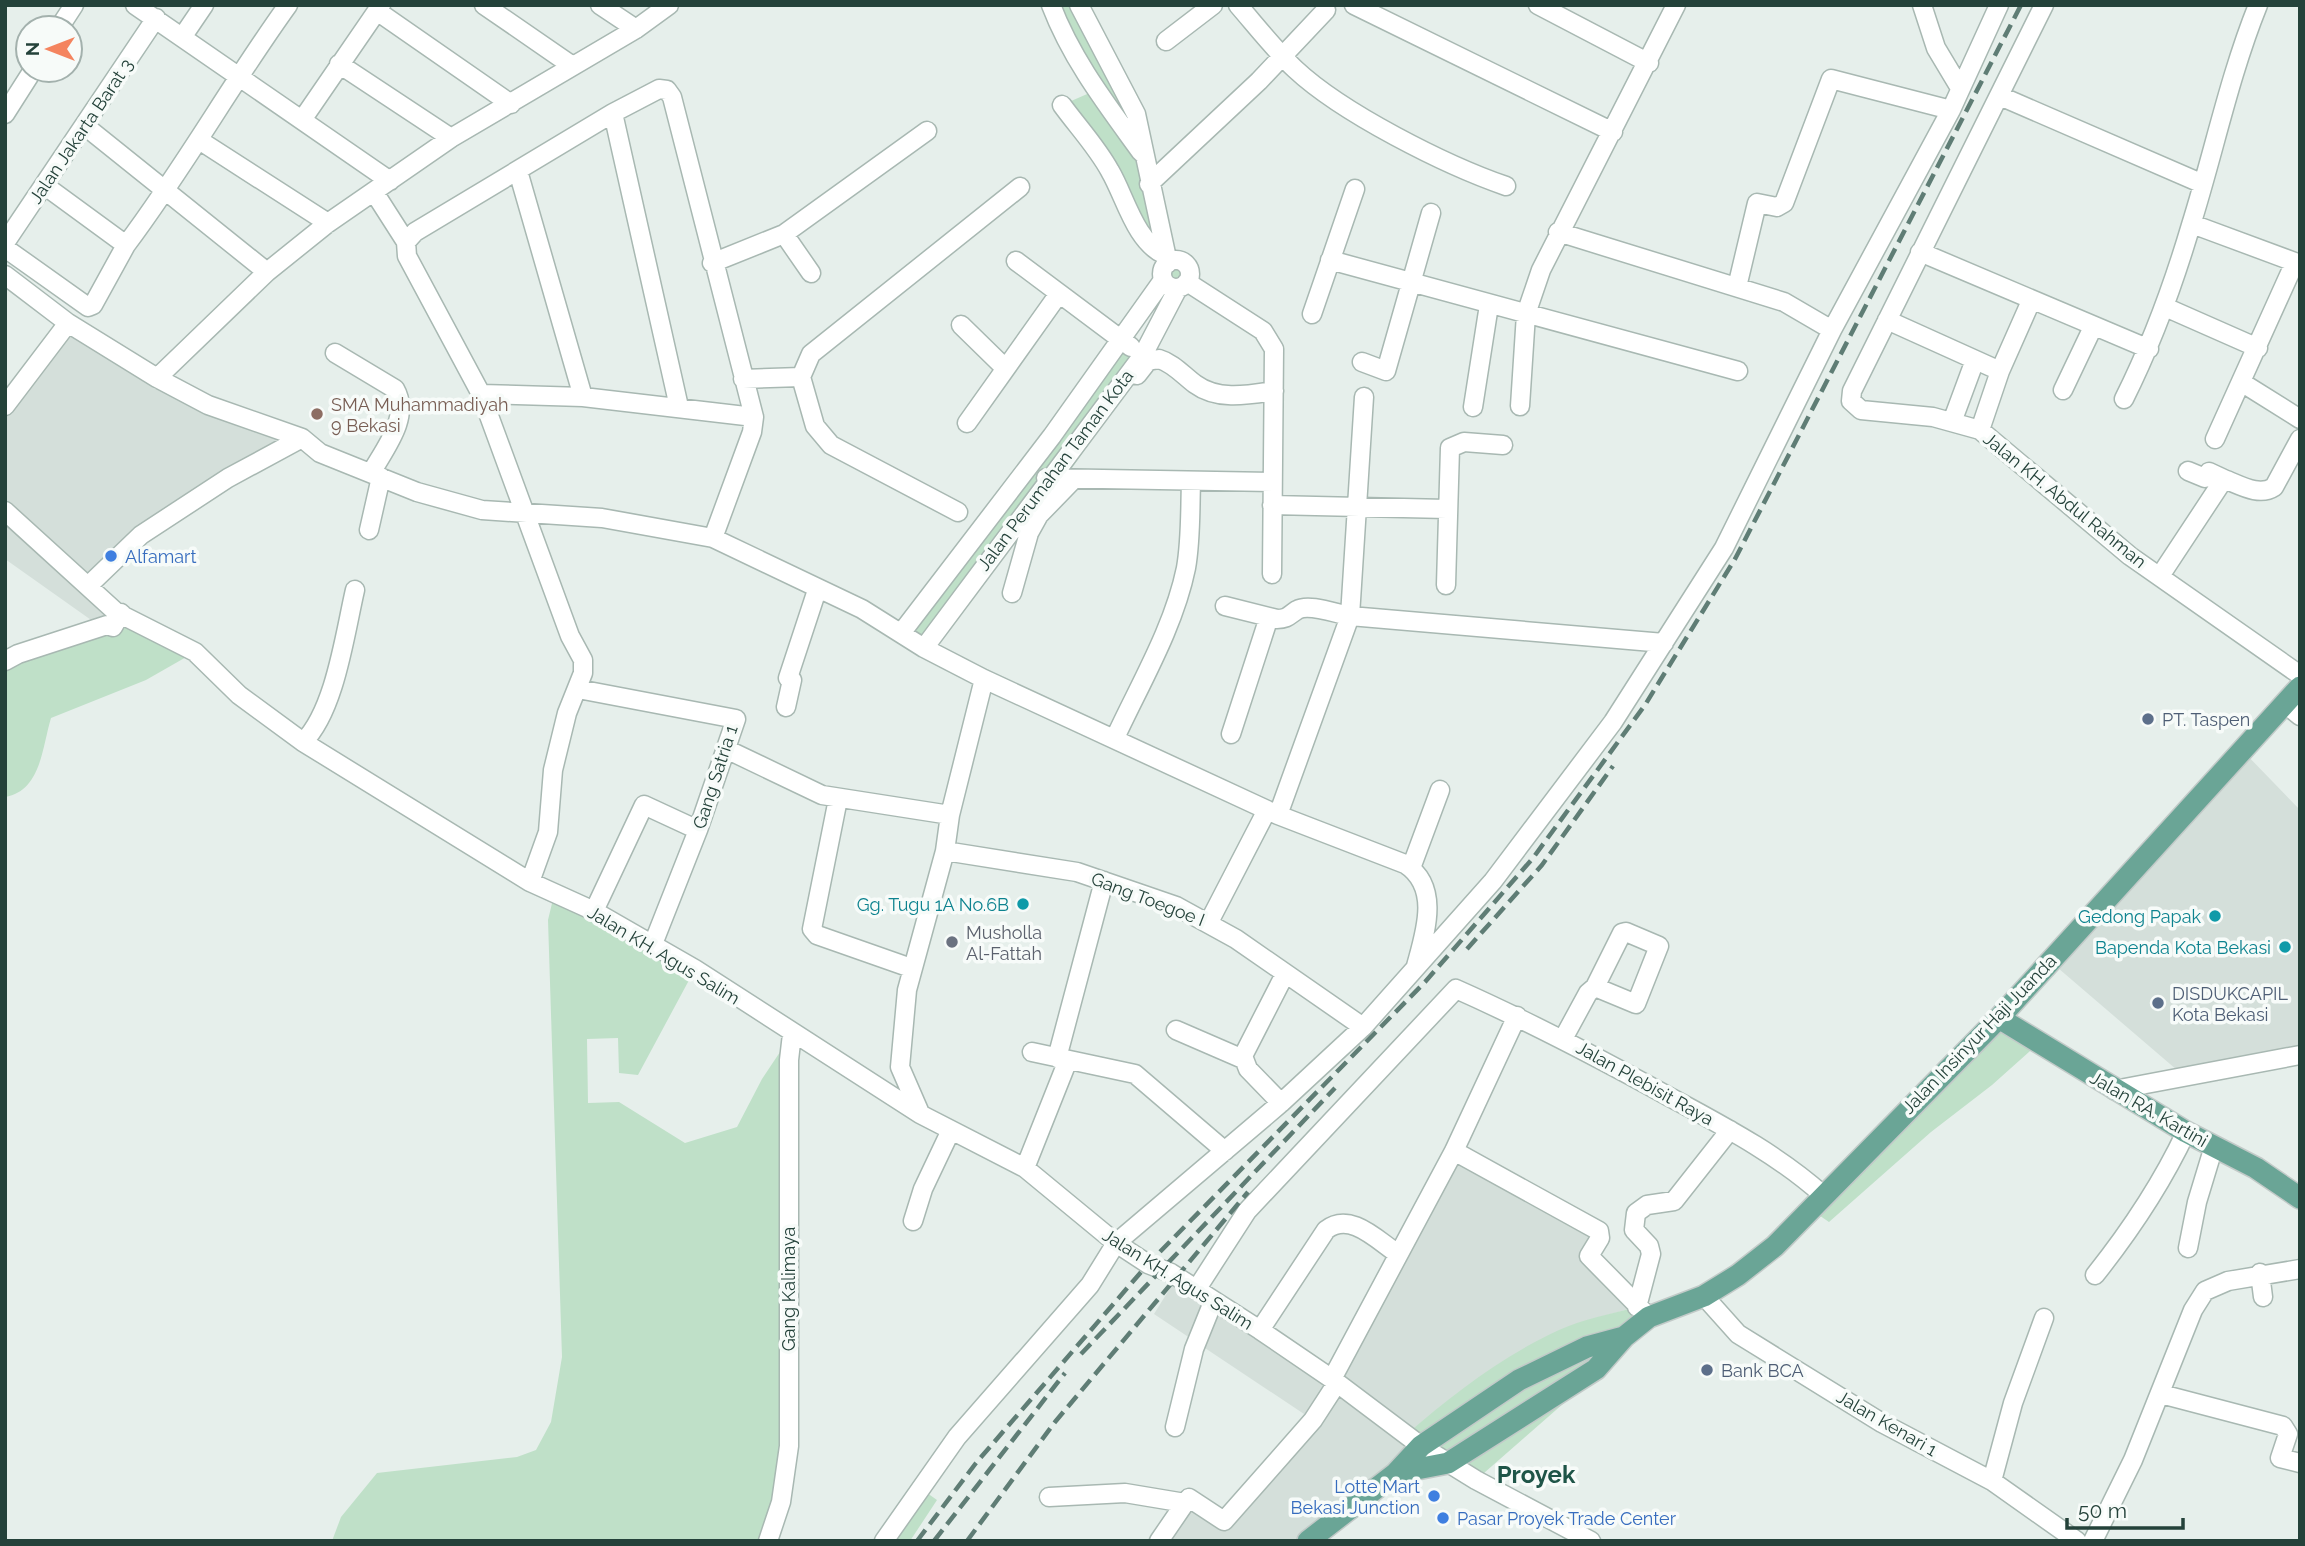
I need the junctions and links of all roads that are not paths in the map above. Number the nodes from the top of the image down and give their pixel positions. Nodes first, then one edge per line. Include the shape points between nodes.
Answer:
1 (135, 5) edge
2 (204, 5) edge
3 (288, 5) edge
4 (484, 5) edge
5 (600, 5) edge
6 (669, 5) edge
7 (1051, 5) edge
8 (1079, 5) edge
9 (1213, 5) edge
10 (1238, 5) edge
11 (1538, 5) edge
12 (1676, 5) edge
13 (1922, 5) edge
14 (1999, 5) edge
15 (2044, 5) edge
16 (2258, 5) edge
17 (1361, 7) edge
18 (379, 8) edge
19 (1326, 10) dead end
20 (156, 18) junction
21 (636, 29) junction
22 (183, 36) junction
23 (1166, 41) dead end
24 (1283, 56) junction
25 (1648, 62) junction
26 (339, 64) junction
27 (572, 65) junction
28 (237, 75) junction
29 (24, 84) edge
30 (1960, 88) junction
31 (2000, 96) junction
32 (511, 104) junction
33 (1062, 105) dead end
34 (1951, 110) junction
35 (613, 113) junction
36 (5, 114) edge
37 (302, 120) junction
38 (85, 126) junction
39 (927, 131) dead end
40 (1613, 132) junction
41 (451, 138) junction
42 (199, 140) junction
43 (1147, 161) junction
44 (518, 171) junction
45 (390, 181) junction
46 (1149, 184) junction
47 (2203, 184) junction
48 (44, 185) junction
49 (1506, 186) dead end
50 (1020, 187) dead end
51 (167, 189) junction
52 (1355, 189) dead end
53 (374, 192) junction
54 (1431, 213) dead end
55 (328, 223) junction
56 (2192, 224) junction
57 (1558, 232) junction
58 (784, 234) junction
59 (407, 242) junction
60 (5, 245) edge
61 (126, 245) junction
62 (1920, 252) junction
63 (1330, 260) junction
64 (1016, 261) dead end
65 (2297, 262) edge
66 (712, 263) junction
67 (267, 272) junction
68 (811, 273) dead end
69 (1172, 273) junction
70 (5, 275) edge
71 (1410, 282) junction
72 (1737, 287) junction
73 (1058, 295) junction
74 (2031, 301) junction
75 (1489, 305) junction
76 (2165, 307) junction
77 (1312, 314) dead end
78 (1525, 314) junction
79 (1887, 320) junction
80 (68, 323) junction
81 (961, 325) dead end
82 (2093, 327) junction
83 (1832, 330) junction
84 (1122, 340) junction
85 (2258, 348) junction
86 (2149, 349) junction
87 (335, 353) dead end
88 (1143, 355) junction
89 (1975, 360) junction
90 (1362, 362) dead end
91 (1005, 368) junction
92 (1738, 371) dead end
93 (2000, 371) junction
94 (801, 377) junction
95 (157, 378) junction
96 (743, 379) junction
97 (2241, 382) junction
98 (2063, 390) dead end
99 (1275, 391) junction
100 (481, 394) junction
101 (583, 397) junction
102 (1364, 397) dead end
103 (2124, 399) dead end
104 (1520, 406) dead end
105 (5, 407) edge
106 (679, 407) junction
107 (1473, 407) dead end
108 (754, 417) junction
109 (2300, 419) edge
110 (1952, 422) junction
111 (967, 423) dead end
112 (1980, 430) junction
113 (302, 438) junction
114 (2215, 439) dead end
115 (2300, 439) edge
116 (1503, 446) dead end
117 (1027, 470) junction
118 (2188, 471) dead end
119 (376, 475) junction
120 (1063, 479) junction
121 (2224, 479) junction
122 (1191, 482) junction
123 (1272, 482) junction
124 (1272, 505) junction
125 (1357, 507) junction
126 (1447, 509) junction
127 (5, 512) edge
128 (958, 512) dead end
129 (524, 514) junction
130 (369, 530) dead end
131 (713, 538) junction
132 (1272, 574) dead end
133 (2160, 576) junction
134 (1446, 585) dead end
135 (88, 586) junction
136 (355, 590) dead end
137 (817, 590) junction
138 (1013, 593) dead end
139 (1225, 606) dead end
140 (121, 613) junction
141 (1350, 616) junction
142 (1269, 617) junction
143 (902, 632) junction
144 (1664, 643) junction
145 (924, 648) junction
146 (5, 661) edge
147 (2300, 675) edge
148 (985, 679) junction
149 (2300, 687) edge
150 (578, 689) junction
151 (786, 707) dead end
152 (2292, 710) edge
153 (1231, 734) dead end
154 (1115, 738) junction
155 (303, 742) junction
156 (726, 750) junction
157 (1440, 790) dead end
158 (838, 799) junction
159 (1272, 812) junction
160 (950, 816) junction
161 (698, 830) junction
162 (945, 851) junction
163 (1411, 868) junction
164 (1104, 881) junction
165 (530, 882) junction
166 (594, 911) junction
167 (1209, 922) junction
168 (653, 944) junction
169 (911, 968) junction
170 (1416, 969) junction
171 (1285, 974) junction
172 (1595, 987) dead end
173 (1517, 1016) junction
174 (1999, 1018) junction
175 (1363, 1027) junction
176 (1176, 1030) dead end
177 (792, 1034) junction
178 (1563, 1039) junction
179 (1032, 1052) dead end
180 (2300, 1055) edge
181 (1062, 1059) junction
182 (1243, 1059) junction
183 (900, 1067) junction
184 (883, 1089) junction
185 (2114, 1090) junction
186 (1281, 1103) junction
187 (920, 1114) junction
188 (951, 1130) junction
189 (1730, 1130) junction
190 (2186, 1132) junction
191 (2214, 1146) junction
192 (1225, 1150) junction
193 (1454, 1151) junction
194 (1025, 1168) junction
195 (1823, 1195) junction
196 (2300, 1198) edge
197 (913, 1221) dead end
198 (1116, 1243) junction
199 (2188, 1248) dead end
200 (1398, 1254) junction
201 (2300, 1269) edge
202 (2260, 1273) junction
203 (2095, 1275) dead end
204 (1196, 1290) junction
205 (1704, 1296) junction
206 (2263, 1297) dead end
207 (1213, 1302) junction
208 (1643, 1312) junction
209 (2045, 1318) dead end
210 (1260, 1330) junction
211 (1624, 1337) junction
212 (1335, 1381) junction
213 (2161, 1394) junction
214 (1175, 1427) dead end
215 (1421, 1446) junction
216 (1448, 1463) junction
217 (2300, 1463) edge
218 (1396, 1473) junction
219 (1992, 1481) junction
220 (1049, 1497) dead end
221 (1185, 1503) junction
222 (768, 1541) edge
223 (884, 1541) edge
224 (1159, 1541) edge
225 (1308, 1541) edge
226 (1591, 1541) edge
227 (2077, 1541) edge
228 (2093, 1541) edge

1 - 20 street
2 - 22 street
3 - 28 street
4 - 27 street
5 - 21 street
6 - 21 street
7 - 43 street via 1094,86
8 - 43 street via 1136,114
9 - 23 street
10 - 24 street
11 - 25 street
12 - 25 street
13 - 30 street via 1936,48
14 - 30 street
15 - 31 street
16 - 47 street via 2218,123
17 - 40 street
18 - 26 street
18 - 32 street
19 - 24 street
20 - 22 street
20 - 38 street, Jalan Jakarta Barat 3
21 - 27 street
22 - 28 street
24 - 46 street
24 - 49 street via 1319,89 1382,127
25 - 40 street
26 - 37 street
26 - 41 street
27 - 32 street
28 - 37 street
28 - 42 street
29 - 36 street
30 - 34 street
31 - 47 street
31 - 62 street
32 - 41 street
33 - 69 street via 1111,172 1127,212
34 - 72 street via 1833,78 1784,203 1777,207 1757,203
34 - 83 street
35 - 44 street
35 - 66 street via 656,90 671,94
35 - 106 street
37 - 45 street
38 - 48 street, Jalan Jakarta Barat 3
38 - 51 street
39 - 58 street
40 - 57 street
41 - 45 street
42 - 51 street
42 - 55 street
43 - 46 street
44 - 59 street via 415,232
44 - 101 street
45 - 53 street
46 - 69 street
47 - 56 street
48 - 60 street, Jalan Jakarta Barat 3
48 - 61 street
50 - 94 street via 811,354
51 - 61 street
51 - 67 street
52 - 63 street
53 - 55 street
53 - 59 street
54 - 71 street
55 - 67 street
56 - 65 street
56 - 76 street
57 - 72 street
57 - 78 street
58 - 66 street
58 - 68 street
59 - 100 street via 408,256
60 - 61 street via 88,307
62 - 74 street
62 - 79 street
63 - 71 street
63 - 77 street
64 - 73 street
65 - 85 street
66 - 96 street
67 - 95 street
69 - 84 street, Jalan Perumahan Taman Kota
69 - 88 street, Jalan Perumahan Taman Kota
69 - 99 street via 1248,320 1270,340 1276,362
70 - 80 street
71 - 75 street
71 - 90 street via 1386,371
72 - 83 street via 1784,302
73 - 84 street
73 - 91 street
74 - 82 street
74 - 93 street
75 - 78 street
75 - 107 street
76 - 85 street
76 - 86 street
78 - 92 street
78 - 104 street
79 - 89 street
79 - 110 street, Jalan KH. Abdul Rahman via 1850,396 1853,405 1861,410
80 - 95 street
80 - 105 street
81 - 91 street
82 - 86 street
82 - 98 street
83 - 144 street via 1737,524
84 - 88 street
84 - 117 street, Jalan Perumahan Taman Kota
85 - 97 street
86 - 103 street
87 - 119 street via 395,389 400,397 399,422
88 - 120 street, Jalan Perumahan Taman Kota
89 - 93 street
89 - 110 street
91 - 111 street
93 - 112 street
94 - 96 street
94 - 128 street via 815,426 831,445
95 - 113 street via 208,405
96 - 108 street
97 - 109 street
97 - 114 street
99 - 120 street via 1215,394 1163,360 1149,361
99 - 123 street
100 - 101 street
100 - 129 street
101 - 106 street
102 - 125 street
106 - 108 street
108 - 131 street
110 - 112 street, Jalan KH. Abdul Rahman
112 - 133 street, Jalan KH. Abdul Rahman
113 - 119 street via 320,453
113 - 135 street via 228,478 141,535
115 - 121 street via 2274,487 2267,491
116 - 126 street via 1464,442 1450,447
117 - 120 street
117 - 143 street, Jalan Perumahan Taman Kota
118 - 121 street via 2205,478 2209,472
119 - 129 street via 482,510
119 - 130 street
120 - 122 street
120 - 138 street via 1033,525
120 - 145 street, Jalan Perumahan Taman Kota via 970,582
121 - 133 street
122 - 123 street
122 - 154 street via 1185,571 1155,654
123 - 124 street
124 - 125 street
124 - 132 street
125 - 126 street
125 - 141 street
126 - 134 street
127 - 135 street, Jalan KH. Agus Salim
129 - 131 street via 602,518
129 - 150 street via 583,660
131 - 137 street
133 - 147 street, Jalan KH. Abdul Rahman
135 - 140 street, Jalan KH. Agus Salim
136 - 155 street via 330,690
137 - 143 street
137 - 151 street via 788,678 792,680
139 - 142 street
140 - 146 street via 113,627 101,627
140 - 155 street, Jalan KH. Agus Salim via 195,652 239,695
141 - 142 street via 1306,608 1285,619
141 - 144 street
141 - 159 street
142 - 153 street
143 - 145 street
144 - 170 street via 1613,722 1493,881
145 - 148 street
148 - 154 street
148 - 160 street
149 - 152 main road, Jalan Insinyur Haji Juanda
150 - 156 street, Gang Satria 1 via 736,719
150 - 165 street via 567,712 553,770 548,832
152 - 174 main road, Jalan Insinyur Haji Juanda
154 - 159 street
155 - 165 street, Jalan KH. Agus Salim
156 - 158 street
156 - 161 street, Gang Satria 1
157 - 163 street
158 - 160 street
158 - 169 street via 812,929 817,935
159 - 163 street
159 - 167 street
160 - 162 street
161 - 166 street via 643,805
161 - 168 street, Gang Satria 1
162 - 164 street, Gang Toegoe I via 1077,872
162 - 169 street
163 - 170 street via 1422,879 1428,903
164 - 167 street, Gang Toegoe I
164 - 181 street
165 - 166 street, Jalan KH. Agus Salim
166 - 168 street, Jalan KH. Agus Salim
167 - 171 street, Gang Toegoe I
168 - 177 street, Jalan KH. Agus Salim
169 - 183 street
170 - 175 street
171 - 175 street, Gang Toegoe I
171 - 182 street
172 - 178 street
173 - 178 street, Jalan Plebisit Raya
173 - 193 street
173 - 204 street, Jalan Plebisit Raya via 1456,989 1247,1211
174 - 185 main road, Jalan RA. Kartini
174 - 195 main road, Jalan Insinyur Haji Juanda
175 - 186 street
176 - 182 street
177 - 184 street, Jalan KH. Agus Salim
177 - 222 street, Gang Kalimaya via 789,1446 781,1502
178 - 189 street, Jalan Plebisit Raya
179 - 181 street
180 - 185 street
181 - 192 street via 1135,1074
181 - 194 street
182 - 186 street
183 - 184 street via 894,1081
183 - 187 street
184 - 187 street, Jalan KH. Agus Salim
185 - 190 main road, Jalan RA. Kartini
186 - 192 street
187 - 188 street, Jalan KH. Agus Salim
188 - 194 street, Jalan KH. Agus Salim
188 - 197 street
189 - 195 street, Jalan Plebisit Raya via 1792,1168
189 - 208 street via 1674,1202 1647,1205 1636,1213 1634,1230 1651,1254
190 - 191 main road, Jalan RA. Kartini
190 - 203 street via 2120,1245
191 - 196 main road, Jalan RA. Kartini
191 - 199 street
192 - 198 street
193 - 200 street
193 - 208 street via 1599,1231 1600,1238 1589,1256
194 - 198 street, Jalan KH. Agus Salim
195 - 205 main road, Jalan Insinyur Haji Juanda via 1774,1245
198 - 204 street, Jalan KH. Agus Salim
198 - 223 street via 1090,1284 957,1437
200 - 210 street via 1356,1226 1344,1221 1334,1224
200 - 212 street
201 - 202 street
202 - 206 street
202 - 213 street via 2205,1291 2193,1310
204 - 207 street, Jalan KH. Agus Salim
205 - 208 main road, Jalan Insinyur Haji Juanda
205 - 219 street, Jalan Kenari 1 via 1738,1334 1894,1429
207 - 210 street, Jalan KH. Agus Salim
207 - 214 street via 1194,1349
208 - 211 main road, Jalan Insinyur Haji Juanda
209 - 219 street via 2013,1403
210 - 212 street, Jalan KH. Agus Salim
211 - 215 main road, Jalan Insinyur Haji Juanda via 1587,1348 1519,1380
211 - 216 main road, Jalan Insinyur Haji Juanda via 1596,1369
212 - 215 street, Jalan KH. Agus Salim
212 - 221 street via 1313,1420 1224,1521 1189,1498
213 - 217 street via 2283,1426 2288,1434 2280,1458
213 - 228 street
215 - 216 street, Jalan KH. Agus Salim
215 - 218 main road, Jalan Insinyur Haji Juanda
216 - 218 main road, Jalan Insinyur Haji Juanda
216 - 226 street, Jalan KH. Agus Salim
218 - 225 main road, Jalan Insinyur Haji Juanda
219 - 227 street, Jalan Kenari 1
220 - 221 street via 1125,1493
221 - 224 street

